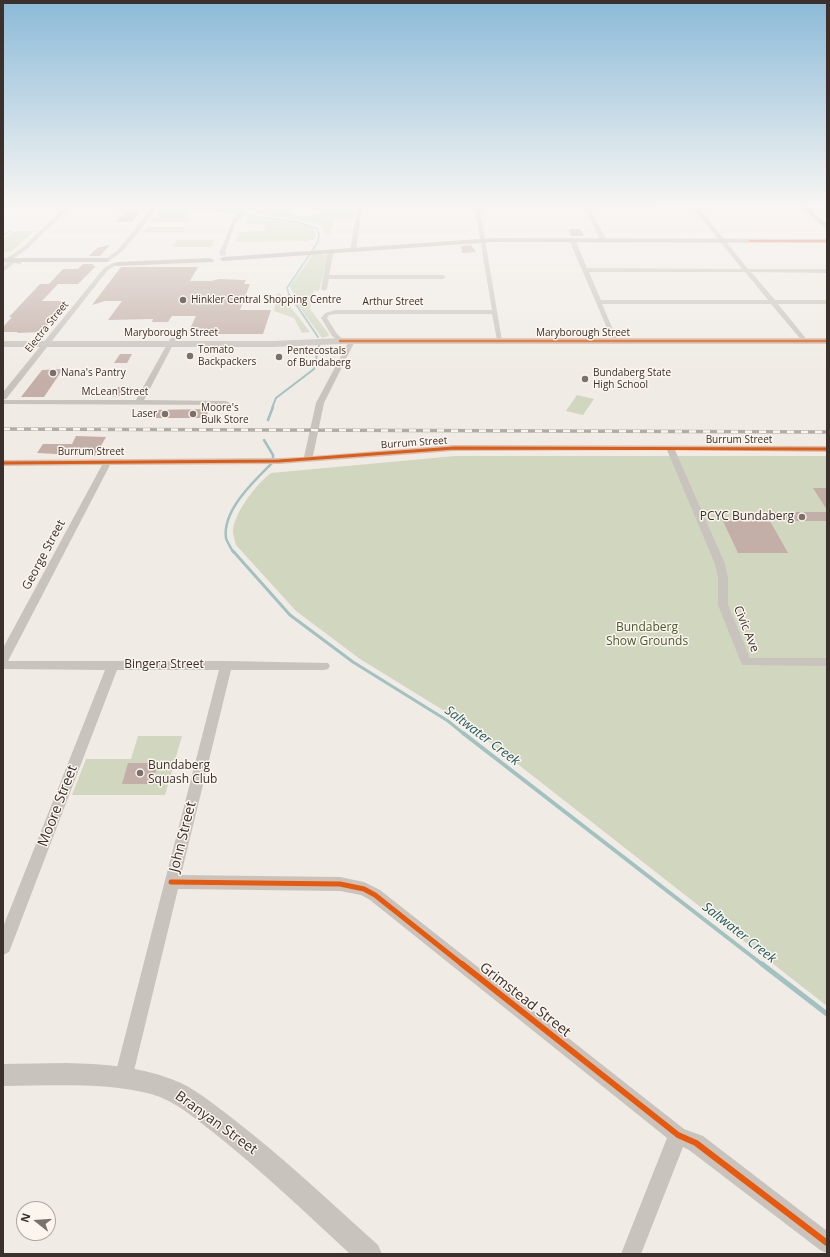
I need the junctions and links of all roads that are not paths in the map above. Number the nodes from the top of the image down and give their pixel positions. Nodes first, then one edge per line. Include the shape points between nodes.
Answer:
1 (110, 264) edge
2 (327, 264) edge
3 (487, 264) edge
4 (582, 264) edge
5 (742, 264) edge
6 (585, 270) junction
7 (748, 271) junction
8 (827, 271) edge
9 (326, 277) junction
10 (443, 277) dead end
11 (324, 289) dead end
12 (599, 302) junction
13 (773, 302) junction
14 (827, 302) edge
15 (495, 312) junction
16 (3, 339) edge
17 (500, 340) junction
18 (805, 340) junction
19 (341, 341) junction
20 (352, 341) junction
21 (615, 341) junction
22 (827, 341) edge
23 (48, 342) junction
24 (172, 342) junction
25 (3, 344) edge
26 (3, 397) edge
27 (3, 402) edge
28 (139, 402) junction
29 (226, 402) dead end
30 (670, 448) junction
31 (827, 449) edge
32 (308, 459) junction
33 (3, 463) edge
34 (107, 463) junction
35 (3, 659) edge
36 (827, 662) edge
37 (3, 665) edge
38 (113, 665) junction
39 (226, 665) junction
40 (324, 666) dead end
41 (172, 882) junction
42 (3, 947) edge
43 (3, 1075) edge
44 (123, 1079) junction
45 (678, 1135) junction
46 (827, 1243) edge
47 (369, 1254) edge
48 (631, 1254) edge

1 - 23 street, Electra Street
2 - 9 street
3 - 15 street
4 - 6 street
5 - 7 street
6 - 7 street
6 - 12 street
7 - 8 street
7 - 13 street
9 - 10 street
9 - 11 street
12 - 13 street
12 - 21 street
13 - 14 street
13 - 18 street
15 - 17 street
15 - 19 street, Arthur Street via 327,314 324,318 334,335
16 - 23 street, Maryborough Street
17 - 20 street, Maryborough Street
17 - 21 street, Maryborough Street
18 - 21 street, Maryborough Street
18 - 22 street, Maryborough Street
19 - 20 street, Maryborough Street
19 - 24 street, Maryborough Street via 273,344
20 - 32 street via 320,403
23 - 24 street, Maryborough Street
23 - 25 street, Maryborough Street
23 - 26 street, Electra Street
24 - 28 street
27 - 28 street, McLean Street
28 - 29 street, McLean Street
30 - 31 street, Burrum Street
30 - 32 street, Burrum Street via 454,448
30 - 36 street, Civic Ave via 720,564 723,605 746,662
32 - 34 street, Burrum Street
33 - 34 street, Burrum Street
34 - 35 street, George Street
37 - 38 street, Bingera Street
38 - 39 street, Bingera Street
38 - 42 street, Moore Street
39 - 40 street, Bingera Street
39 - 41 street, John Street
41 - 44 street, John Street
41 - 45 street, Grimstead Street via 340,884 364,889 375,895
43 - 44 street, Branyan Street
44 - 47 street, Branyan Street via 172,1091 201,1109 271,1164
45 - 46 street, Grimstead Street via 696,1143
45 - 48 street

